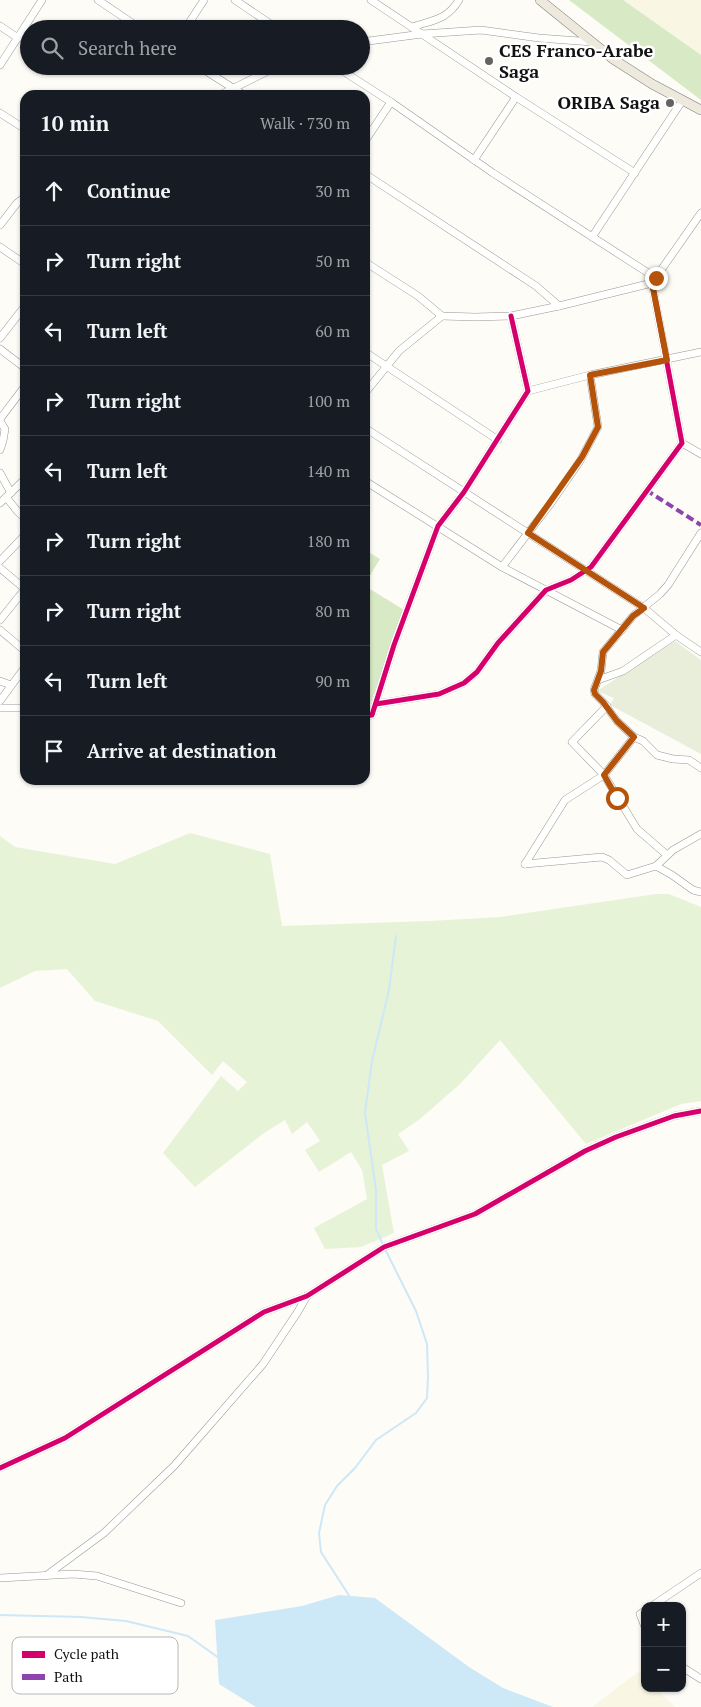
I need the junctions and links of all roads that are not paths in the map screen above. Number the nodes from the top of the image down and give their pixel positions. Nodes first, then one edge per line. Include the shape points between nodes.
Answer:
1 (42, 0) edge
2 (98, 0) edge
3 (204, 0) edge
4 (236, 0) edge
5 (371, 0) edge
6 (459, 0) edge
7 (540, 0) edge
8 (29, 20) edge
9 (128, 20) edge
10 (190, 20) edge
11 (265, 20) edge
12 (0, 26) edge
13 (412, 28) junction
14 (422, 34) junction
15 (20, 35) edge
16 (18, 38) junction
17 (370, 41) edge
18 (593, 42) junction
19 (0, 65) edge
20 (212, 75) edge
21 (260, 75) edge
22 (349, 75) edge
23 (233, 88) junction
24 (229, 90) edge
25 (236, 90) edge
26 (516, 97) junction
27 (682, 101) junction
28 (391, 102) junction
29 (701, 110) edge
30 (0, 113) edge
31 (20, 126) edge
32 (370, 134) edge
33 (474, 160) junction
34 (634, 173) junction
35 (370, 177) edge
36 (20, 201) edge
37 (17, 204) junction
38 (20, 206) edge
39 (701, 213) edge
40 (0, 225) edge
41 (592, 237) junction
42 (0, 248) edge
43 (20, 261) edge
44 (370, 265) edge
45 (654, 280) junction
46 (559, 306) junction
47 (20, 312) edge
48 (442, 316) junction
49 (511, 316) junction
50 (0, 338) edge
51 (0, 349) edge
52 (701, 352) edge
53 (370, 355) edge
54 (667, 360) junction
55 (20, 364) edge
56 (386, 366) junction
57 (590, 375) junction
58 (370, 387) edge
59 (528, 391) junction
60 (20, 393) edge
61 (0, 420) edge
62 (370, 431) edge
63 (498, 440) junction
64 (682, 443) junction
65 (0, 450) edge
66 (701, 454) edge
67 (0, 473) edge
68 (370, 484) edge
69 (20, 485) edge
70 (464, 492) junction
71 (9, 495) junction
72 (0, 504) edge
73 (20, 514) edge
74 (438, 526) junction
75 (528, 533) junction
76 (701, 533) edge
77 (20, 539) edge
78 (0, 561) edge
79 (502, 567) junction
80 (0, 568) edge
81 (587, 571) junction
82 (20, 585) edge
83 (546, 590) junction
84 (20, 595) edge
85 (644, 608) junction
86 (0, 620) edge
87 (0, 630) edge
88 (622, 630) junction
89 (676, 635) junction
90 (20, 647) edge
91 (701, 652) edge
92 (20, 673) edge
93 (598, 680) junction
94 (0, 681) edge
95 (11, 685) junction
96 (0, 701) edge
97 (376, 704) junction
98 (607, 706) junction
99 (0, 708) edge
100 (20, 708) edge
101 (370, 715) edge
102 (634, 737) junction
103 (701, 768) edge
104 (604, 775) junction
105 (701, 834) edge
106 (667, 855) junction
107 (656, 866) junction
108 (701, 892) edge
109 (701, 1111) edge
110 (307, 1296) junction
111 (0, 1468) edge
112 (701, 1573) edge
113 (47, 1575) junction
114 (0, 1578) edge
115 (658, 1602) edge
116 (180, 1603) dead end
117 (686, 1670) edge
118 (701, 1679) edge

1 - 8 street
2 - 9 street
3 - 10 street
4 - 11 street
5 - 13 street
6 - 13 street via 445,17
7 - 18 main road
12 - 16 street
13 - 14 street
14 - 17 street
14 - 18 street via 481,30
14 - 26 street
15 - 16 street
16 - 19 street
18 - 27 main road via 624,66
20 - 23 street
21 - 23 street
22 - 28 street
23 - 24 street
23 - 25 street
26 - 33 street
26 - 34 street
27 - 29 main road
27 - 34 street
28 - 32 street
28 - 33 street
30 - 31 street
33 - 41 street
34 - 41 street
35 - 46 street via 536,286
36 - 37 street
37 - 38 street
37 - 40 street
39 - 45 street
41 - 45 street
42 - 43 street
44 - 48 street via 418,296
45 - 46 street
45 - 54 street
46 - 49 street
47 - 50 street
48 - 49 street
48 - 56 street via 404,346
49 - 59 street
51 - 55 street
52 - 54 street
53 - 56 street
54 - 57 street
54 - 64 street
56 - 58 street
56 - 63 street
57 - 59 street
57 - 75 street via 598,427 582,457
59 - 63 street
60 - 61 street
61 - 65 street via 5,429
62 - 70 street
63 - 70 street
64 - 66 street
64 - 81 street
67 - 71 street
68 - 74 street
69 - 71 street
70 - 74 street
70 - 75 street
71 - 72 street
71 - 73 street
74 - 79 street
74 - 97 street
75 - 79 street
75 - 81 street
76 - 85 street via 668,585
77 - 78 street
79 - 83 street
80 - 82 street
81 - 83 street
81 - 85 street
83 - 88 street
83 - 97 street via 464,683 438,694
84 - 86 street
85 - 88 street
85 - 89 street
87 - 90 street
88 - 93 street via 603,652
89 - 91 street
89 - 93 street via 623,671
92 - 95 street
93 - 98 street via 595,694
94 - 95 street
95 - 96 street
97 - 101 street
98 - 102 street
98 - 104 street via 572,742
99 - 100 street
102 - 103 street via 657,755 689,760
102 - 104 street
104 - 106 street via 637,829
104 - 107 street via 565,800 525,864 602,856 627,875
105 - 106 street
106 - 107 street
107 - 108 street
109 - 110 street via 674,1116 585,1151 476,1214 384,1247
110 - 111 street via 264,1312 65,1438
110 - 113 street via 263,1364 174,1466 104,1533
112 - 115 street
113 - 114 street
113 - 116 street via 97,1576
117 - 118 street

